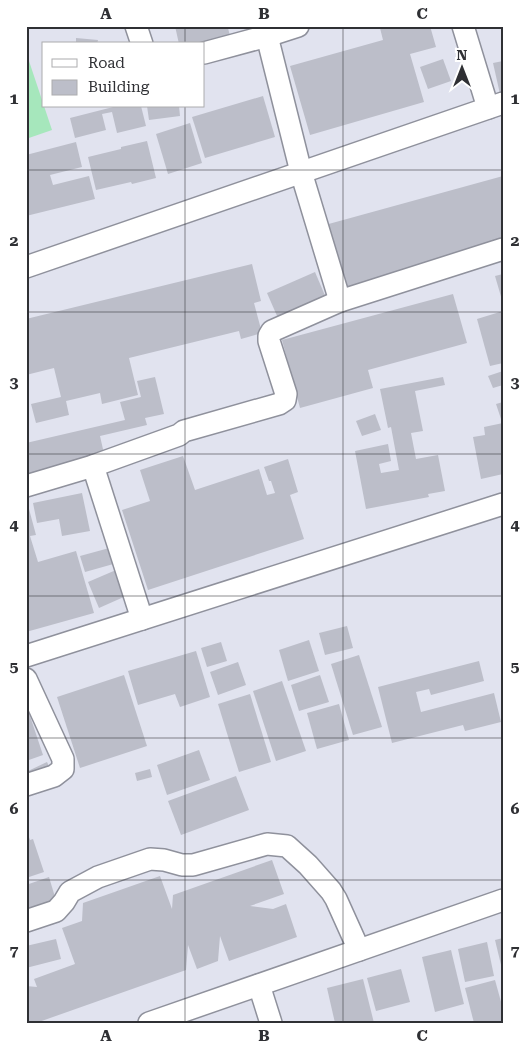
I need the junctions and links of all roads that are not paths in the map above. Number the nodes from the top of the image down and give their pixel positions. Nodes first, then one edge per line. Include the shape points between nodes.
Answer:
1 (136, 26) edge
2 (298, 26) edge
3 (463, 26) edge
4 (267, 36) junction
5 (141, 42) edge
6 (205, 53) edge
7 (495, 105) edge
8 (301, 172) junction
9 (503, 249) edge
10 (26, 267) edge
11 (340, 301) junction
12 (93, 466) junction
13 (26, 486) edge
14 (503, 504) edge
15 (142, 619) junction
16 (26, 656) edge
17 (26, 679) edge
18 (26, 785) edge
19 (503, 900) edge
20 (26, 921) edge
21 (359, 950) junction
22 (259, 985) junction
23 (149, 1023) edge
24 (271, 1023) edge

1 - 5 street
2 - 4 street
3 - 7 street
4 - 6 street
4 - 8 street
7 - 8 street
8 - 10 street
8 - 11 street
9 - 11 street
11 - 12 street via 272,331 269,336 285,400 184,431
12 - 13 street
12 - 15 street
14 - 15 street
15 - 16 street
17 - 18 street via 63,765 54,776
19 - 21 street
20 - 21 street via 56,911 70,892 98,877 150,859 194,865 267,844 281,844 308,865 331,891
21 - 22 street
22 - 23 street
22 - 24 street

